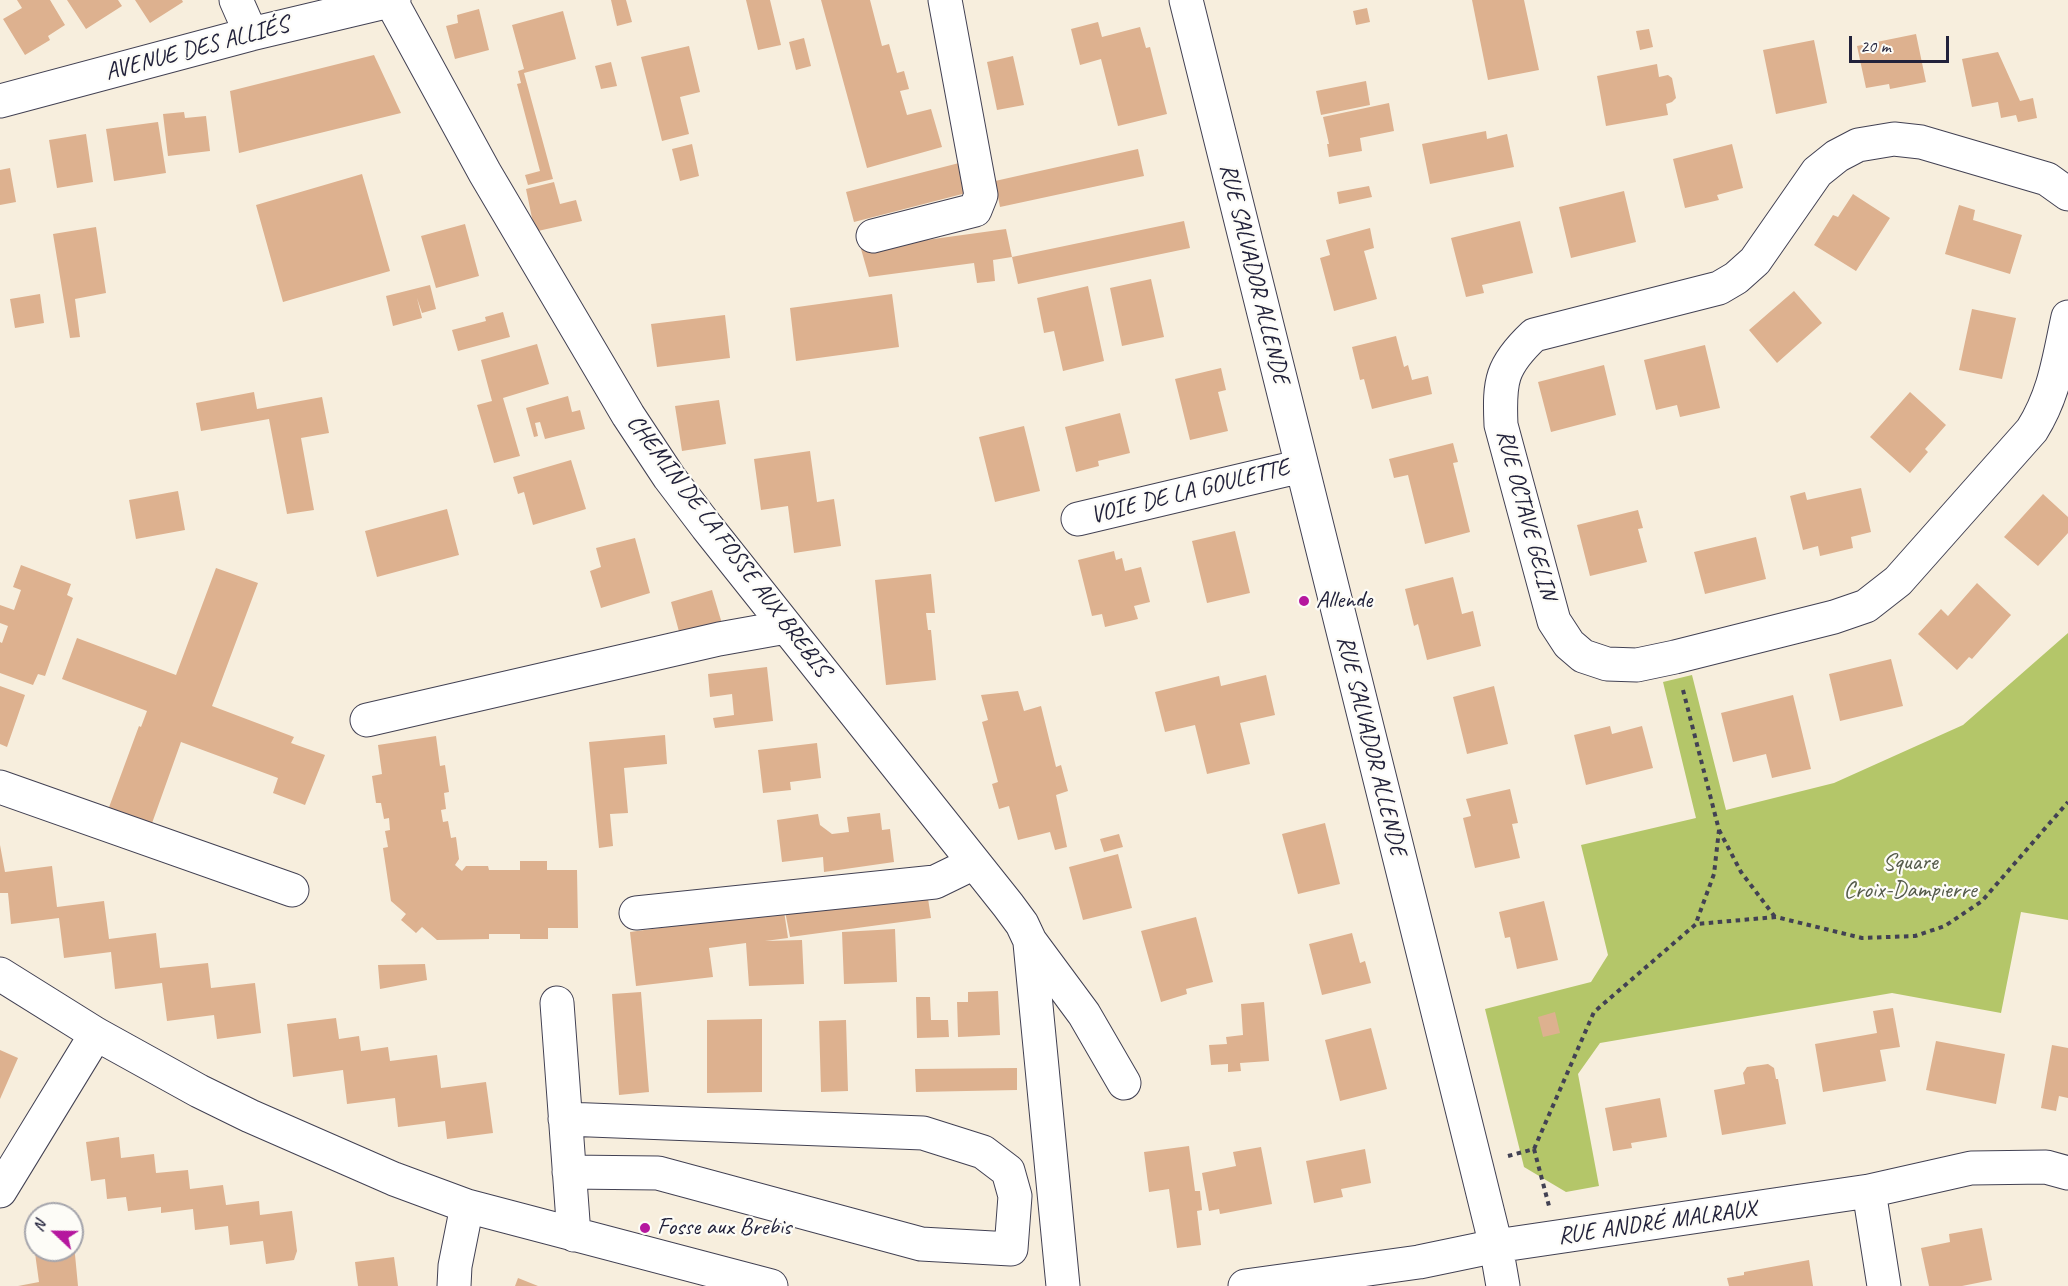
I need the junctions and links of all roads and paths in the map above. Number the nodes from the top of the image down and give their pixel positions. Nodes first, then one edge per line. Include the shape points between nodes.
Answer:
1 (236, 0) edge
2 (392, 0) edge
3 (945, 0) edge
4 (1186, 0) edge
5 (251, 34) junction
6 (0, 101) edge
7 (2068, 194) edge
8 (873, 236) dead end
9 (2068, 317) edge
10 (1302, 466) junction
11 (1078, 519) dead end
12 (786, 627) junction
13 (1675, 657) junction
14 (367, 720) dead end
15 (0, 787) edge
16 (2068, 802) edge
17 (1719, 830) junction
18 (975, 863) junction
19 (292, 890) dead end
20 (636, 913) dead end
21 (1776, 917) junction
22 (1695, 924) junction
23 (1030, 941) junction
24 (0, 974) edge
25 (557, 1003) dead end
26 (96, 1034) junction
27 (1124, 1083) dead end
28 (565, 1119) junction
29 (1534, 1149) junction
30 (1476, 1165) junction
31 (570, 1172) junction
32 (2068, 1173) edge
33 (0, 1191) edge
34 (1869, 1191) junction
35 (467, 1206) junction
36 (574, 1235) junction
37 (1557, 1238) junction
38 (1496, 1246) junction
39 (454, 1286) edge
40 (771, 1286) edge
41 (1063, 1286) edge
42 (1245, 1286) edge
43 (1503, 1286) edge
44 (1884, 1286) edge

1 - 5 street
2 - 5 street, AVENUE DES ALLIÉS
2 - 12 street, CHEMIN DE LA FOSSE AUX BREBIS via 485,173 628,415 669,477
3 - 8 street via 981,195 975,210
4 - 10 street, RUE SALVADOR ALLENDE
5 - 6 street, AVENUE DES ALLIÉS
7 - 13 street, RUE OCTAVE GELIN via 2047,179 1921,142 1894,139 1858,145 1817,172 1755,261 1736,278 1692,296 1534,335 1518,350 1504,371 1500,394 1502,425 1554,621 1569,644 1583,656 1607,664 1637,664
9 - 13 street, RUE OCTAVE GELIN via 2054,383 2032,430 1898,581 1866,606 1834,617
10 - 11 street, VOIE DE LA GOULETTE
10 - 30 street, RUE SALVADOR ALLENDE
12 - 14 street
12 - 18 street, CHEMIN DE LA FOSSE AUX BREBIS
13 - 17 path
15 - 19 street
16 - 21 path via 1982,902 1945,926 1915,936 1862,938
17 - 21 path via 1741,872
17 - 22 path via 1714,874
18 - 20 street via 935,882
18 - 23 street, CHEMIN DE LA FOSSE AUX BREBIS via 1022,924
21 - 22 path
22 - 29 path via 1594,1012
23 - 27 street, CHEMIN DE LA FOSSE AUX BREBIS via 1084,1014
23 - 41 street, CHEMIN DE LA FOSSE AUX BREBIS
24 - 26 street
25 - 28 street
26 - 33 street
26 - 35 street via 249,1116
28 - 31 street
28 - 31 street via 923,1133 982,1152 1008,1171 1015,1196 1011,1249 921,1244 658,1173
29 - 30 path
29 - 37 path
30 - 38 street, RUE SALVADOR ALLENDE
31 - 36 street
32 - 34 street, RUE ANDRÉ MALRAUX via 2046,1167 1971,1168
34 - 37 street, RUE ANDRÉ MALRAUX
34 - 44 street
35 - 36 street
35 - 39 street
36 - 40 street
37 - 38 street, RUE ANDRÉ MALRAUX
38 - 42 street, RUE ANDRÉ MALRAUX via 1419,1262
38 - 43 street, RUE SALVADOR ALLENDE

